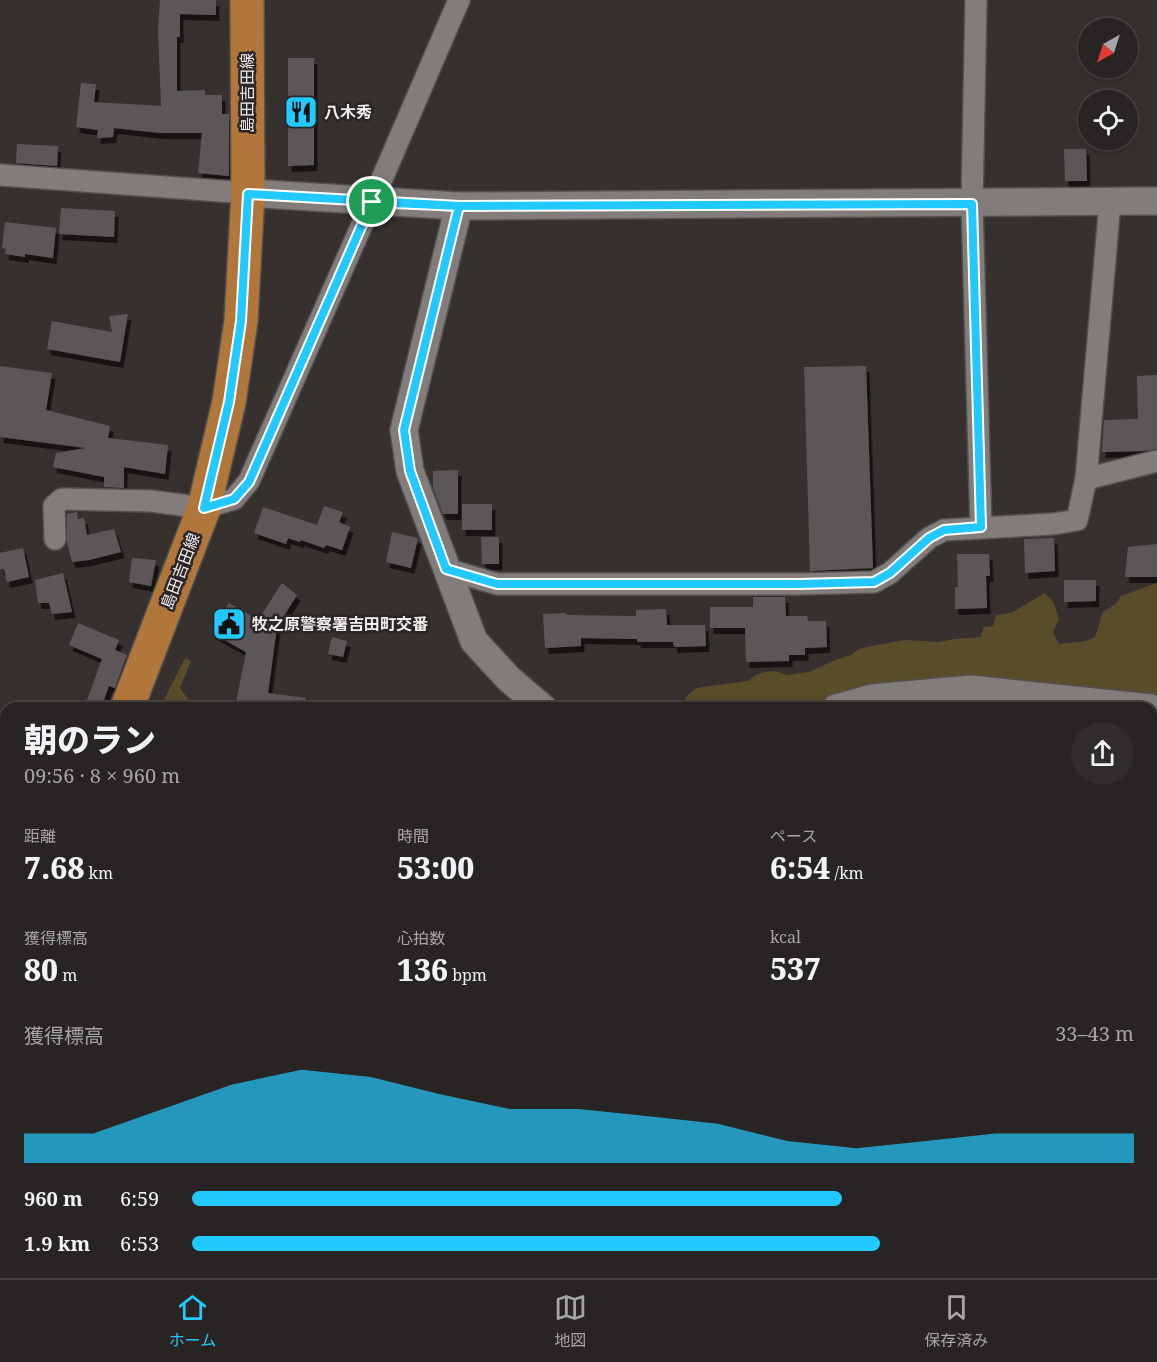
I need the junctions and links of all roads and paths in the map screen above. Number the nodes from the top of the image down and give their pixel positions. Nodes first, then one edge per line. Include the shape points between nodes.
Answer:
1 (247, 0) edge
2 (459, 0) edge
3 (975, 0) edge
4 (0, 175) edge
5 (248, 194) junction
6 (1157, 201) edge
7 (372, 202) junction
8 (1110, 202) junction
9 (972, 204) junction
10 (459, 206) junction
11 (1157, 461) edge
12 (1086, 479) junction
13 (204, 508) junction
14 (981, 527) junction
15 (55, 539) dead end
16 (446, 569) junction
17 (129, 702) edge
18 (536, 702) edge
19 (858, 702) edge
20 (1095, 702) edge

1 - 5 main road, 島田吉田線
2 - 7 street
3 - 9 street
4 - 5 street
5 - 7 street
5 - 13 main road, 島田吉田線 via 241,321 229,402
6 - 8 street
7 - 10 street
7 - 13 street via 249,482 234,499
8 - 9 street
8 - 12 street
9 - 10 street
9 - 14 street
10 - 16 street via 404,430 410,471
11 - 12 street
12 - 14 street via 1077,520
13 - 15 street via 150,501 62,500 54,506
13 - 17 main road, 島田吉田線
14 - 16 street via 944,530 874,582 497,584
16 - 18 street via 474,641
19 - 20 street via 971,689

